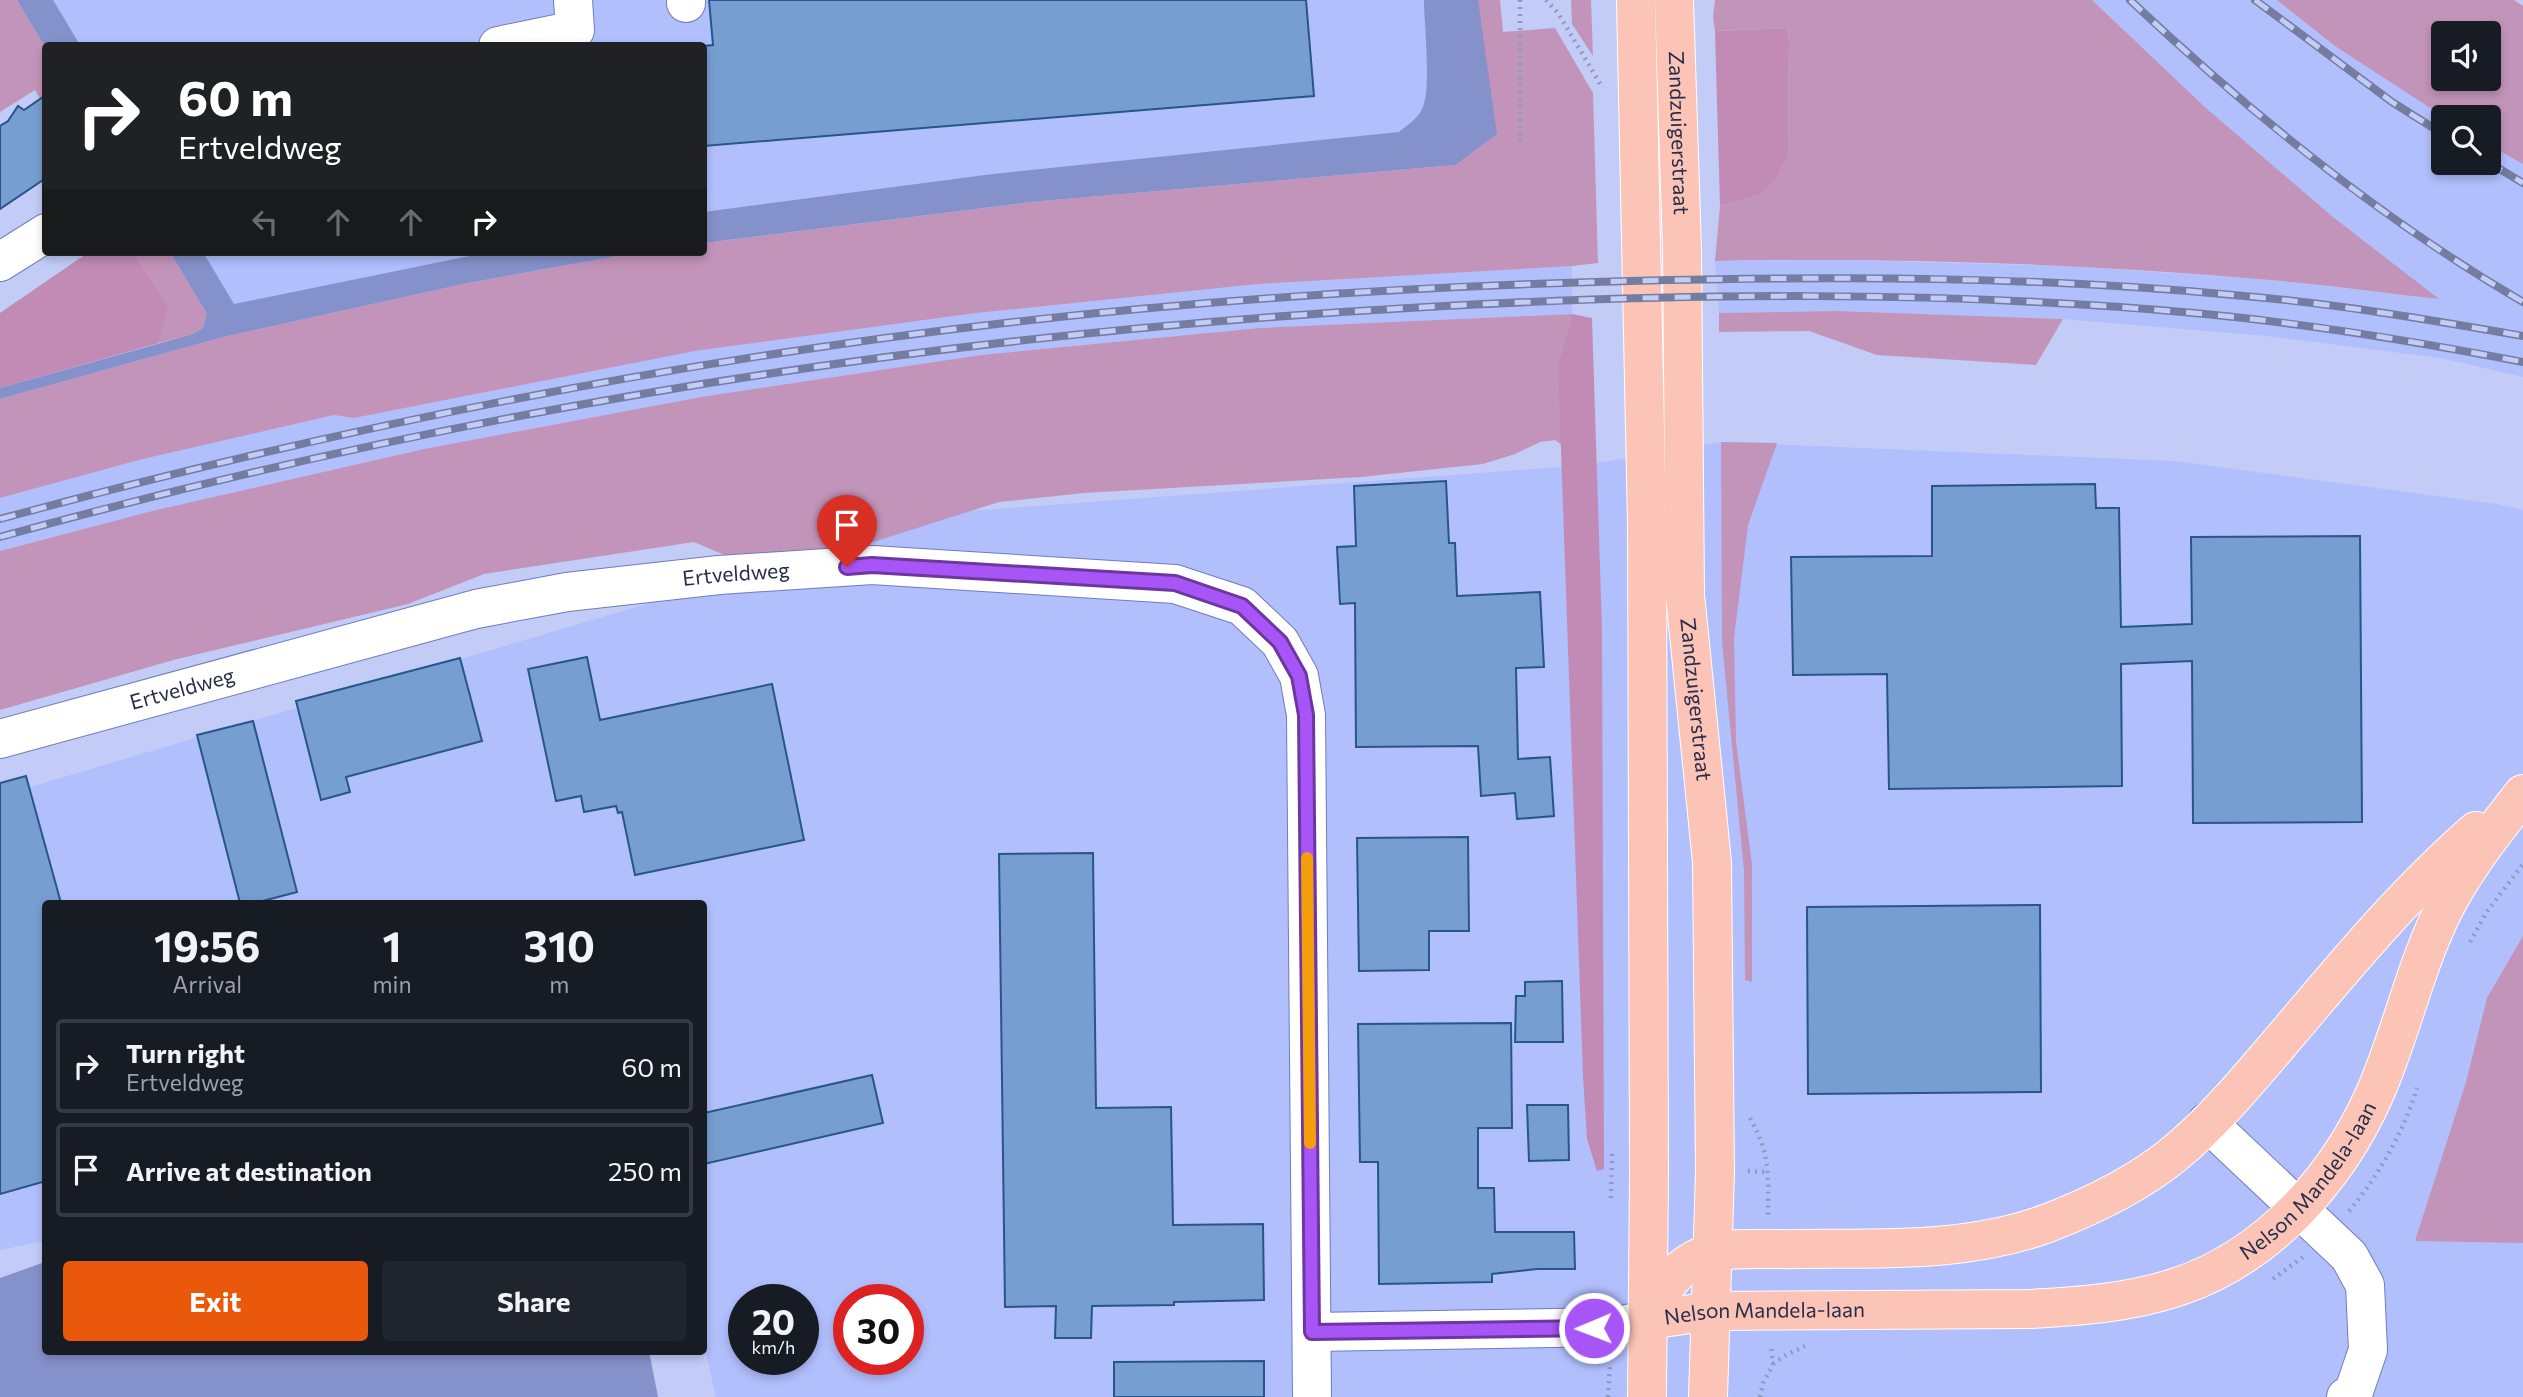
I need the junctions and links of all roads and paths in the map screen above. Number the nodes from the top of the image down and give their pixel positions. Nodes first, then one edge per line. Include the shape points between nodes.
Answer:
1 (573, 0) edge
2 (1520, 0) edge
3 (1546, 0) edge
4 (1636, 0) edge
5 (1674, 0) edge
6 (517, 42) edge
7 (1605, 92) dead end
8 (1520, 145) dead end
9 (42, 236) edge
10 (0, 262) edge
11 (0, 739) edge
12 (2523, 792) edge
13 (2523, 864) edge
14 (2467, 947) dead end
15 (2207, 1122) junction
16 (2299, 1210) junction
17 (1714, 1251) junction
18 (1712, 1311) junction
19 (1648, 1320) junction
20 (1312, 1332) junction
21 (1773, 1365) dead end
22 (1312, 1397) edge
23 (1647, 1397) edge
24 (1708, 1397) edge
25 (1760, 1397) edge
26 (2346, 1397) edge

1 - 6 street via 575,30
2 - 8 path
3 - 7 path
4 - 19 main road, Zandzuigerstraat via 1647,525
5 - 17 main road, Zandzuigerstraat via 1685,595 1712,862
9 - 10 street
11 - 20 street, Ertveldweg via 476,609 566,592 719,575 886,566 1175,583 1242,606 1280,642 1299,676 1306,715
12 - 15 main road, Nelson Mandela-laan via 2415,888
12 - 16 main road, Nelson Mandela-laan via 2467,868 2445,908 2375,1093 2354,1135
13 - 14 path
15 - 16 street
15 - 17 main road, Nelson Mandela-laan via 2173,1155 2095,1203 2010,1234 1926,1247
16 - 18 main road, Nelson Mandela-laan via 2235,1260 2179,1287 2120,1301 2030,1309
16 - 26 street via 2349,1256 2365,1285 2368,1350 2353,1394
17 - 18 main road, Zandzuigerstraat
17 - 19 main road, Nelson Mandela-laan via 1678,1269
18 - 19 main road, Nelson Mandela-laan
18 - 24 main road, Zandzuigerstraat
19 - 20 street via 1611,1327
19 - 23 main road, Zandzuigerstraat
20 - 22 street, Ertveldweg
21 - 25 path

